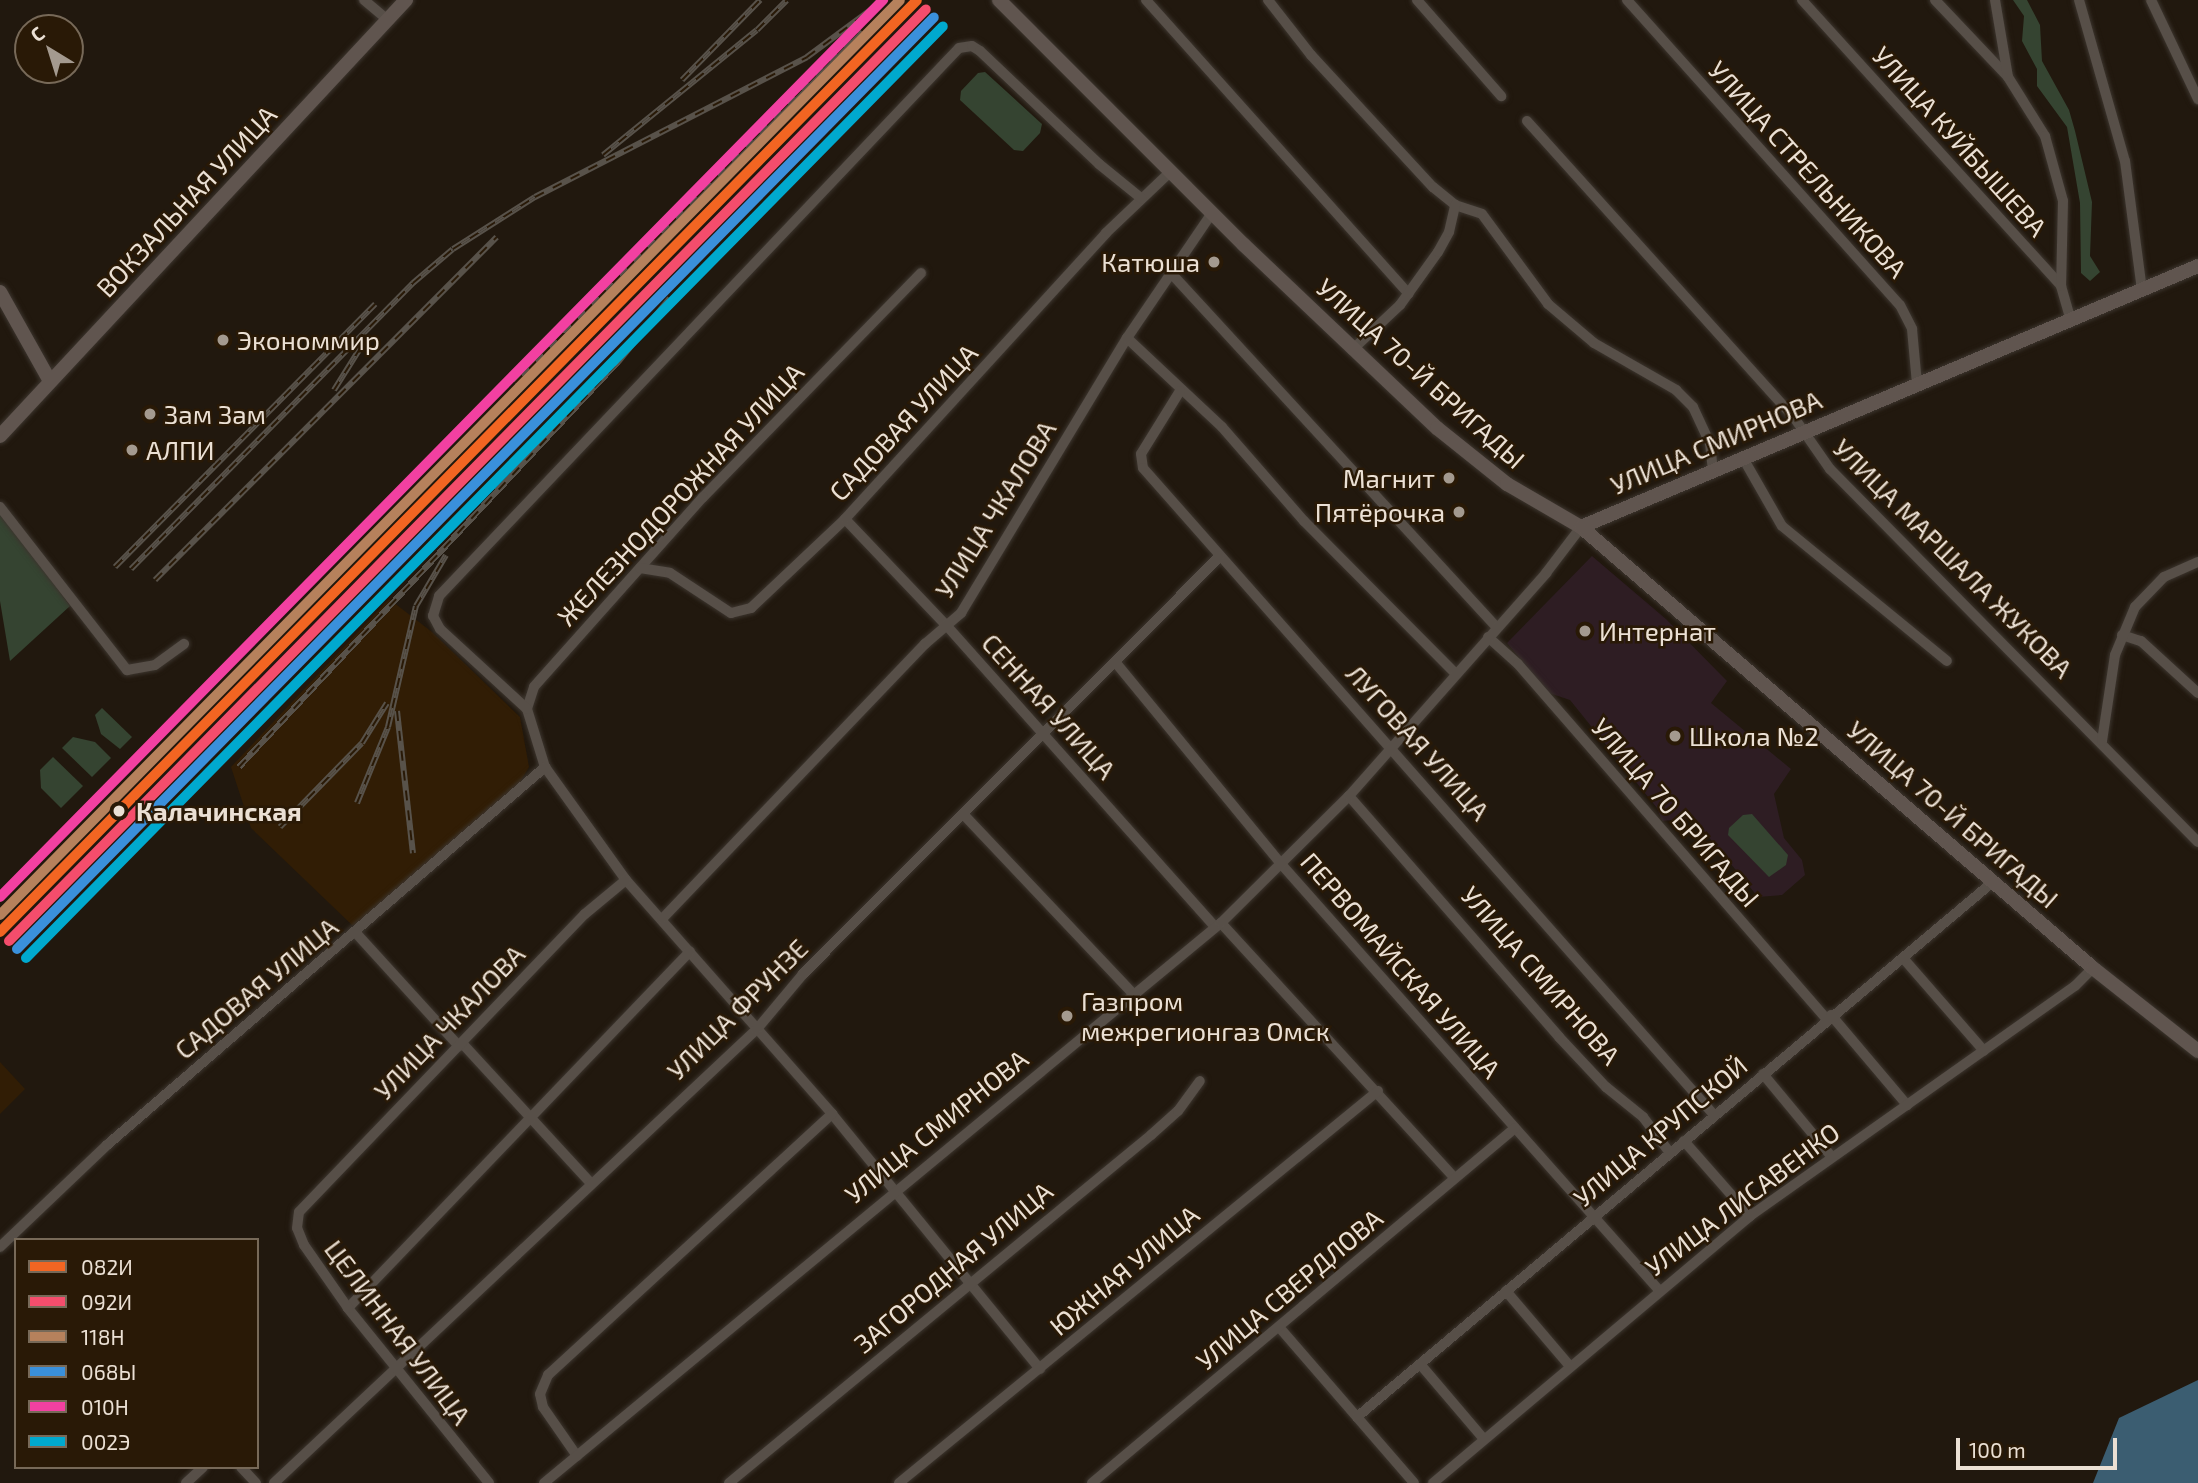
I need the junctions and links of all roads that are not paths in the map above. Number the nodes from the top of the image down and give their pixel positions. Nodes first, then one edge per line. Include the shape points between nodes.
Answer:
1 (364, 0) edge
2 (406, 0) edge
3 (999, 0) edge
4 (1146, 0) edge
5 (1268, 0) edge
6 (1417, 0) edge
7 (1628, 0) edge
8 (1802, 0) edge
9 (1935, 0) edge
10 (1994, 0) edge
11 (2079, 0) edge
12 (2151, 0) edge
13 (387, 19) junction
14 (2008, 77) junction
15 (1501, 96) dead end
16 (2198, 99) edge
17 (1527, 121) dead end
18 (1170, 172) junction
19 (1142, 199) junction
20 (1455, 205) junction
21 (1212, 213) junction
22 (2198, 266) edge
23 (1170, 272) junction
24 (921, 273) dead end
25 (2061, 286) junction
26 (2142, 290) junction
27 (0, 292) edge
28 (1409, 293) junction
29 (2071, 320) junction
30 (1127, 338) junction
31 (1352, 350) junction
32 (50, 381) junction
33 (1917, 384) junction
34 (1180, 391) junction
35 (1803, 432) junction
36 (0, 436) edge
37 (1742, 457) junction
38 (1713, 470) junction
39 (0, 507) edge
40 (845, 519) junction
41 (1581, 527) junction
42 (1220, 556) junction
43 (2198, 562) edge
44 (640, 568) junction
45 (947, 626) junction
46 (1497, 627) junction
47 (2122, 635) junction
48 (1489, 637) junction
49 (184, 644) dead end
50 (1947, 661) dead end
51 (1116, 663) junction
52 (1456, 674) junction
53 (2198, 693) edge
54 (527, 709) junction
55 (1044, 738) junction
56 (2102, 741) junction
57 (1392, 746) junction
58 (545, 767) junction
59 (1349, 796) junction
60 (965, 816) junction
61 (2198, 842) edge
62 (1282, 866) junction
63 (626, 880) junction
64 (1994, 881) junction
65 (662, 919) junction
66 (1218, 925) junction
67 (356, 933) junction
68 (690, 951) junction
69 (1903, 958) junction
70 (2093, 968) junction
71 (1134, 995) junction
72 (1829, 1017) junction
73 (757, 1029) junction
74 (460, 1044) junction
75 (2198, 1049) edge
76 (1984, 1051) junction
77 (1763, 1074) junction
78 (1200, 1081) dead end
79 (1378, 1091) junction
80 (1907, 1105) junction
81 (832, 1114) junction
82 (1714, 1115) junction
83 (531, 1119) junction
84 (1515, 1128) junction
85 (1684, 1142) junction
86 (1670, 1153) junction
87 (1832, 1157) junction
88 (1455, 1178) junction
89 (590, 1182) junction
90 (896, 1191) junction
91 (309, 1200) joint
92 (1750, 1216) junction
93 (1594, 1217) junction
94 (0, 1247) edge
95 (971, 1280) junction
96 (1659, 1290) junction
97 (1506, 1291) junction
98 (348, 1308) junction
99 (1279, 1327) junction
100 (1420, 1364) junction
101 (1569, 1365) junction
102 (394, 1369) junction
103 (1040, 1369) junction
104 (1357, 1417) junction
105 (1483, 1438) junction
106 (577, 1456) junction
107 (201, 1469) edge
108 (243, 1469) edge
109 (186, 1483) edge
110 (256, 1483) edge
111 (274, 1483) edge
112 (489, 1483) edge
113 (544, 1483) edge
114 (729, 1483) edge
115 (899, 1483) edge
116 (1092, 1483) edge
117 (1414, 1483) edge
118 (1433, 1483) edge

1 - 13 street
2 - 13 main road, ВОКЗАЛЬНАЯ УЛИЦА
3 - 18 main road, УЛИЦА 70-Й БРИГАДЫ
4 - 28 street
5 - 20 street via 1366,118
6 - 15 street
7 - 33 street, УЛИЦА СТРЕЛЬНИКОВА via 1900,305 1912,329
8 - 25 street, УЛИЦА КУЙБЫШЕВА
9 - 14 street
10 - 14 street
11 - 26 street via 2125,161
12 - 16 street
13 - 32 main road, ВОКЗАЛЬНАЯ УЛИЦА
14 - 25 street via 2033,113 2055,166 2066,236
17 - 35 street, УЛИЦА МАРШАЛА ЖУКОВА
18 - 19 street, САДОВАЯ УЛИЦА
18 - 21 main road, УЛИЦА 70-Й БРИГАДЫ
19 - 40 street, САДОВАЯ УЛИЦА
19 - 54 street via 1098,164 980,51 971,46 959,48 439,596 433,616 440,629
20 - 28 street via 1449,232
20 - 38 street via 1482,214 1528,280 1571,326 1676,390 1703,423
21 - 23 street, УЛИЦА ЧКАЛОВА
21 - 31 main road, УЛИЦА 70-Й БРИГАДЫ
22 - 26 main road, УЛИЦА СМИРНОВА
23 - 30 street, УЛИЦА ЧКАЛОВА
23 - 46 street
24 - 44 street, ЖЕЛЕЗНОДОРОЖНАЯ УЛИЦА
25 - 29 street, УЛИЦА КУЙБЫШЕВА
26 - 29 main road, УЛИЦА СМИРНОВА
27 - 32 main road
28 - 31 street
29 - 33 main road, УЛИЦА СМИРНОВА
30 - 34 street
30 - 45 street, УЛИЦА ЧКАЛОВА via 1007,543
31 - 41 main road, УЛИЦА 70-Й БРИГАДЫ via 1481,464
32 - 36 main road, ВОКЗАЛЬНАЯ УЛИЦА
33 - 35 main road, УЛИЦА СМИРНОВА
34 - 42 street, ЛУГОВАЯ УЛИЦА via 1140,461
34 - 52 street via 1222,427 1304,521
35 - 37 main road, УЛИЦА СМИРНОВА
35 - 56 street, УЛИЦА МАРШАЛА ЖУКОВА via 1830,469
37 - 38 main road, УЛИЦА СМИРНОВА
37 - 50 street via 1782,526
38 - 41 main road, УЛИЦА СМИРНОВА
39 - 49 street via 127,670 155,665
40 - 44 street, САДОВАЯ УЛИЦА via 783,582 741,612 721,609 670,573
40 - 45 street, СЕННАЯ УЛИЦА
41 - 46 street, УЛИЦА СМИРНОВА
41 - 64 main road, УЛИЦА 70-Й БРИГАДЫ
42 - 51 street, УЛИЦА ФРУНЗЕ
42 - 57 street, ЛУГОВАЯ УЛИЦА
43 - 47 street, УЛИЦА МАРШАЛА ЖУКОВА via 2164,578 2149,591
44 - 54 street, ЖЕЛЕЗНОДОРОЖНАЯ УЛИЦА via 534,687
45 - 55 street, СЕННАЯ УЛИЦА
45 - 65 street, УЛИЦА ЧКАЛОВА
46 - 48 street, УЛИЦА СМИРНОВА
47 - 53 street via 2141,641
47 - 56 street, УЛИЦА МАРШАЛА ЖУКОВА via 2111,673
48 - 52 street, УЛИЦА СМИРНОВА
48 - 72 street, УЛИЦА 70 БРИГАДЫ via 1518,664
51 - 55 street, УЛИЦА ФРУНЗЕ
51 - 62 street, ПЕРВОМАЙСКАЯ УЛИЦА
52 - 57 street, УЛИЦА СМИРНОВА
54 - 58 street
55 - 60 street, УЛИЦА ФРУНЗЕ
55 - 66 street, СЕННАЯ УЛИЦА
56 - 61 street, УЛИЦА МАРШАЛА ЖУКОВА
57 - 59 street, УЛИЦА СМИРНОВА
57 - 82 street, ЛУГОВАЯ УЛИЦА
58 - 63 street
58 - 67 street, САДОВАЯ УЛИЦА
59 - 62 street, УЛИЦА СМИРНОВА
59 - 86 street, УЛИЦА СМИРНОВА via 1552,1029 1606,1087 1643,1116
60 - 71 street
60 - 73 street, УЛИЦА ФРУНЗЕ via 803,974
62 - 66 street, УЛИЦА СМИРНОВА
62 - 84 street, ПЕРВОМАЙСКАЯ УЛИЦА
63 - 65 street
63 - 74 street, УЛИЦА ЧКАЛОВА via 585,914
64 - 69 street, УЛИЦА КРУПСКОЙ
64 - 70 main road, УЛИЦА 70-Й БРИГАДЫ
65 - 68 street
66 - 71 street, УЛИЦА СМИРНОВА
66 - 79 street, СЕННАЯ УЛИЦА
67 - 74 street
67 - 94 street, САДОВАЯ УЛИЦА via 107,1145
68 - 73 street
68 - 83 street
69 - 72 street, УЛИЦА КРУПСКОЙ
69 - 76 street
70 - 75 main road, УЛИЦА 70-Й БРИГАДЫ
70 - 76 street, УЛИЦА ЛИСАВЕНКО
71 - 90 street, УЛИЦА СМИРНОВА
72 - 77 street, УЛИЦА КРУПСКОЙ
72 - 80 street, УЛИЦА 70 БРИГАДЫ
73 - 81 street
73 - 89 street, УЛИЦА ФРУНЗЕ
74 - 83 street
74 - 91 street, УЛИЦА ЧКАЛОВА
76 - 80 street, УЛИЦА ЛИСАВЕНКО
77 - 82 street, УЛИЦА КРУПСКОЙ
77 - 87 street
78 - 95 street, ЗАГОРОДНАЯ УЛИЦА via 1178,1111 1151,1135
79 - 88 street, СЕННАЯ УЛИЦА
79 - 103 street, ЮЖНАЯ УЛИЦА
80 - 87 street, УЛИЦА ЛИСАВЕНКО
81 - 90 street
81 - 106 street via 548,1375 540,1394 543,1407
82 - 85 street, УЛИЦА КРУПСКОЙ
83 - 89 street
83 - 98 street
84 - 88 street, УЛИЦА СВЕРДЛОВА
84 - 93 street, ПЕРВОМАЙСКАЯ УЛИЦА
85 - 86 street, УЛИЦА КРУПСКОЙ
85 - 92 street
86 - 93 street, УЛИЦА КРУПСКОЙ
87 - 92 street, УЛИЦА ЛИСАВЕНКО
88 - 99 street, УЛИЦА СВЕРДЛОВА
89 - 102 street, УЛИЦА ФРУНЗЕ
90 - 95 street
90 - 106 street, УЛИЦА СМИРНОВА
91 - 98 street, ЦЕЛИННАЯ УЛИЦА via 299,1212 297,1227
92 - 96 street, УЛИЦА ЛИСАВЕНКО
93 - 96 street, ПЕРВОМАЙСКАЯ УЛИЦА
93 - 97 street, УЛИЦА КРУПСКОЙ
95 - 103 street
95 - 114 street, ЗАГОРОДНАЯ УЛИЦА
96 - 101 street, УЛИЦА ЛИСАВЕНКО
97 - 100 street, УЛИЦА КРУПСКОЙ
97 - 101 street
98 - 102 street, ЦЕЛИННАЯ УЛИЦА
99 - 104 street
99 - 116 street, УЛИЦА СВЕРДЛОВА
100 - 104 street, УЛИЦА КРУПСКОЙ
100 - 105 street
101 - 105 street, УЛИЦА ЛИСАВЕНКО
102 - 111 street, УЛИЦА ФРУНЗЕ
102 - 112 street, ЦЕЛИННАЯ УЛИЦА
103 - 115 street, ЮЖНАЯ УЛИЦА
104 - 117 street
105 - 118 street, УЛИЦА ЛИСАВЕНКО
106 - 113 street, УЛИЦА СМИРНОВА
107 - 109 street
108 - 110 street

